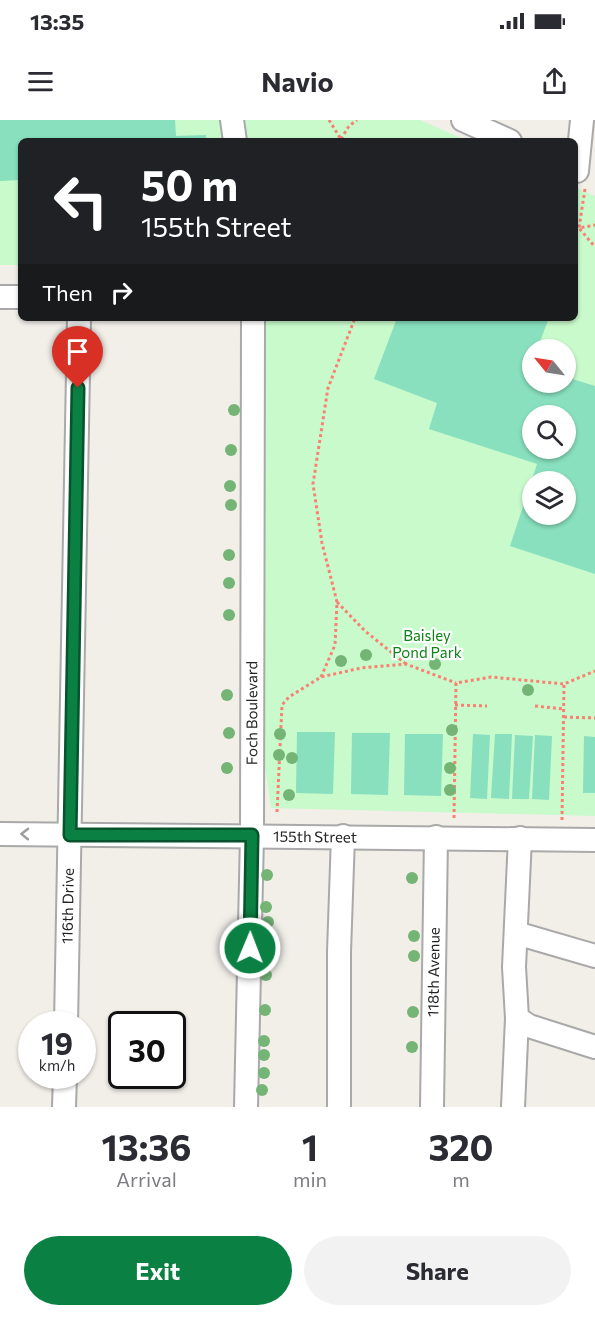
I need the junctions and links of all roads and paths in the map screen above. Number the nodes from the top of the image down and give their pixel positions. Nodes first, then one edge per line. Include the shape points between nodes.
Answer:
1 (232, 120) edge
2 (329, 120) edge
3 (357, 120) edge
4 (463, 120) edge
5 (582, 120) edge
6 (235, 138) edge
7 (341, 138) edge
8 (343, 138) edge
9 (503, 138) edge
10 (583, 177) edge
11 (578, 220) edge
12 (595, 225) edge
13 (578, 228) edge
14 (578, 229) edge
15 (595, 247) edge
16 (0, 297) edge
17 (18, 297) edge
18 (79, 321) edge
19 (253, 321) edge
20 (354, 321) edge
21 (337, 602) junction
22 (406, 664) junction
23 (595, 671) edge
24 (321, 677) junction
25 (456, 683) junction
26 (564, 684) junction
27 (455, 705) junction
28 (487, 706) dead end
29 (535, 706) dead end
30 (564, 709) junction
31 (564, 717) junction
32 (595, 718) edge
33 (277, 812) dead end
34 (454, 818) dead end
35 (562, 820) dead end
36 (0, 834) edge
37 (70, 835) junction
38 (252, 835) junction
39 (343, 836) junction
40 (436, 837) junction
41 (520, 838) junction
42 (595, 840) edge
43 (516, 933) junction
44 (595, 956) edge
45 (66, 1011) edge
46 (523, 1022) junction
47 (595, 1047) edge
48 (65, 1089) edge
49 (64, 1107) edge
50 (246, 1107) edge
51 (339, 1107) edge
52 (432, 1107) edge
53 (513, 1107) edge

1 - 6 street
2 - 7 path
3 - 8 path
4 - 9 street
5 - 10 street
10 - 11 path
12 - 13 path
14 - 15 path
16 - 17 street
18 - 37 street, 116th Drive
19 - 38 street, Foch Boulevard
20 - 21 path via 328,388 313,484
21 - 22 path
21 - 24 path via 335,645
22 - 24 path
22 - 25 path
23 - 26 path
24 - 33 path via 282,705
25 - 26 path via 491,677
25 - 27 path
26 - 30 path
27 - 28 path
27 - 34 path
29 - 30 path
30 - 31 path
31 - 32 path
31 - 35 path
37 -> 36 street, 155th Street
37 - 38 street, 155th Street
37 - 45 street, 116th Drive
38 - 39 street, 155th Street
38 - 50 street, Foch Boulevard
39 - 40 street, 155th Street
39 - 51 street
40 - 41 street, 155th Street
40 - 52 street, 118th Avenue
41 - 42 street, 155th Street
41 - 43 street
43 - 44 street
43 - 46 street via 514,967
46 - 47 street
46 - 53 street
48 - 49 street

